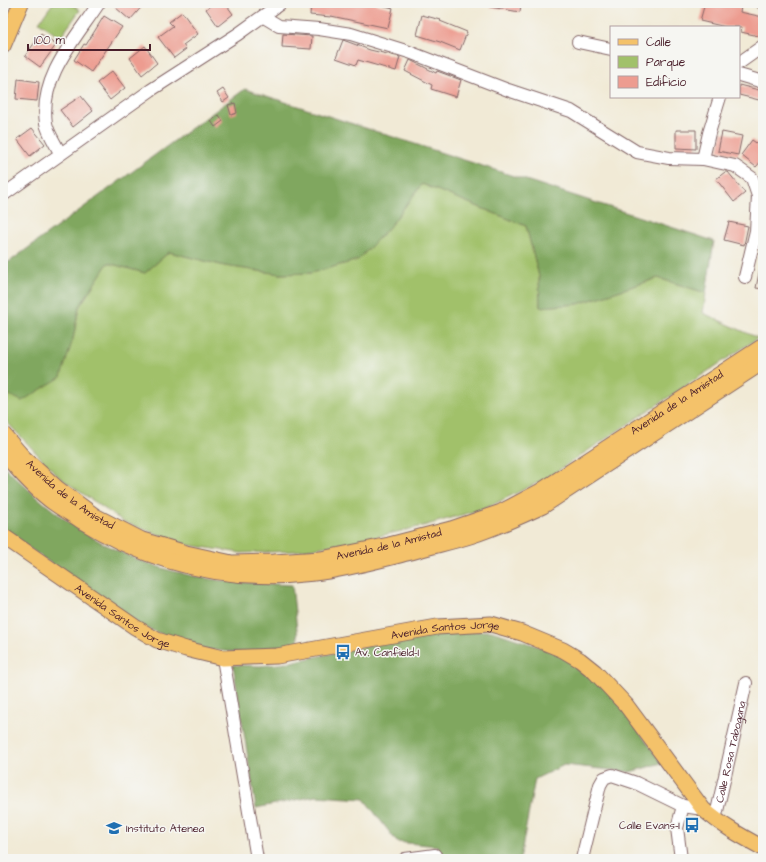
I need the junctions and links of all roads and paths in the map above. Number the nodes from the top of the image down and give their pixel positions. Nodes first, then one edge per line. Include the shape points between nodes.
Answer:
1 (21, 3) edge
2 (100, 3) edge
3 (281, 3) edge
4 (264, 16) junction
5 (578, 42) dead end
6 (3, 46) edge
7 (763, 46) edge
8 (610, 49) edge
9 (740, 62) edge
10 (740, 76) edge
11 (763, 82) edge
12 (720, 98) edge
13 (60, 153) junction
14 (704, 158) junction
15 (3, 195) edge
16 (746, 277) dead end
17 (763, 346) edge
18 (763, 362) edge
19 (3, 422) edge
20 (3, 434) edge
21 (3, 452) edge
22 (57, 488) junction
23 (3, 536) edge
24 (223, 658) junction
25 (746, 683) dead end
26 (683, 806) junction
27 (703, 809) junction
28 (715, 820) junction
29 (763, 848) edge
30 (435, 855) dead end
31 (257, 859) edge
32 (405, 859) edge
33 (582, 859) edge
34 (681, 859) edge

1 - 6 main road
2 - 13 street via 66,50 52,78 46,102 46,124
3 - 4 street
4 - 13 street
4 - 14 street via 279,26 351,34 409,52 571,111 637,152 669,158
5 - 8 street
7 - 9 street
10 - 11 street
12 - 14 street
13 - 15 street
14 - 16 street via 735,166 752,178 758,196 756,224
17 - 22 main road, Avenida de la Amistad via 539,492 500,512 382,547 321,559 232,563 142,540 95,516
18 - 21 main road, Avenida de la Amistad via 542,506 520,517 470,536 369,563 314,573 234,575 189,567 149,555 103,534 54,503 17,469
19 - 22 main road
20 - 22 main road, Avenida de la Amistad via 22,456
23 - 24 main road, Avenida Santos Jorge via 135,628 157,640
24 - 27 main road, Avenida Santos Jorge via 277,656 437,627 491,624 522,633 562,650 594,672 626,705
24 - 31 street
25 - 28 street, Calle Rosa Tabogana
26 - 27 street
26 - 33 street via 636,783 612,775 604,778 600,785
26 - 34 street via 677,828
27 - 28 main road, Avenida Santos Jorge
28 - 29 main road, Avenida Santos Jorge
30 - 32 street

